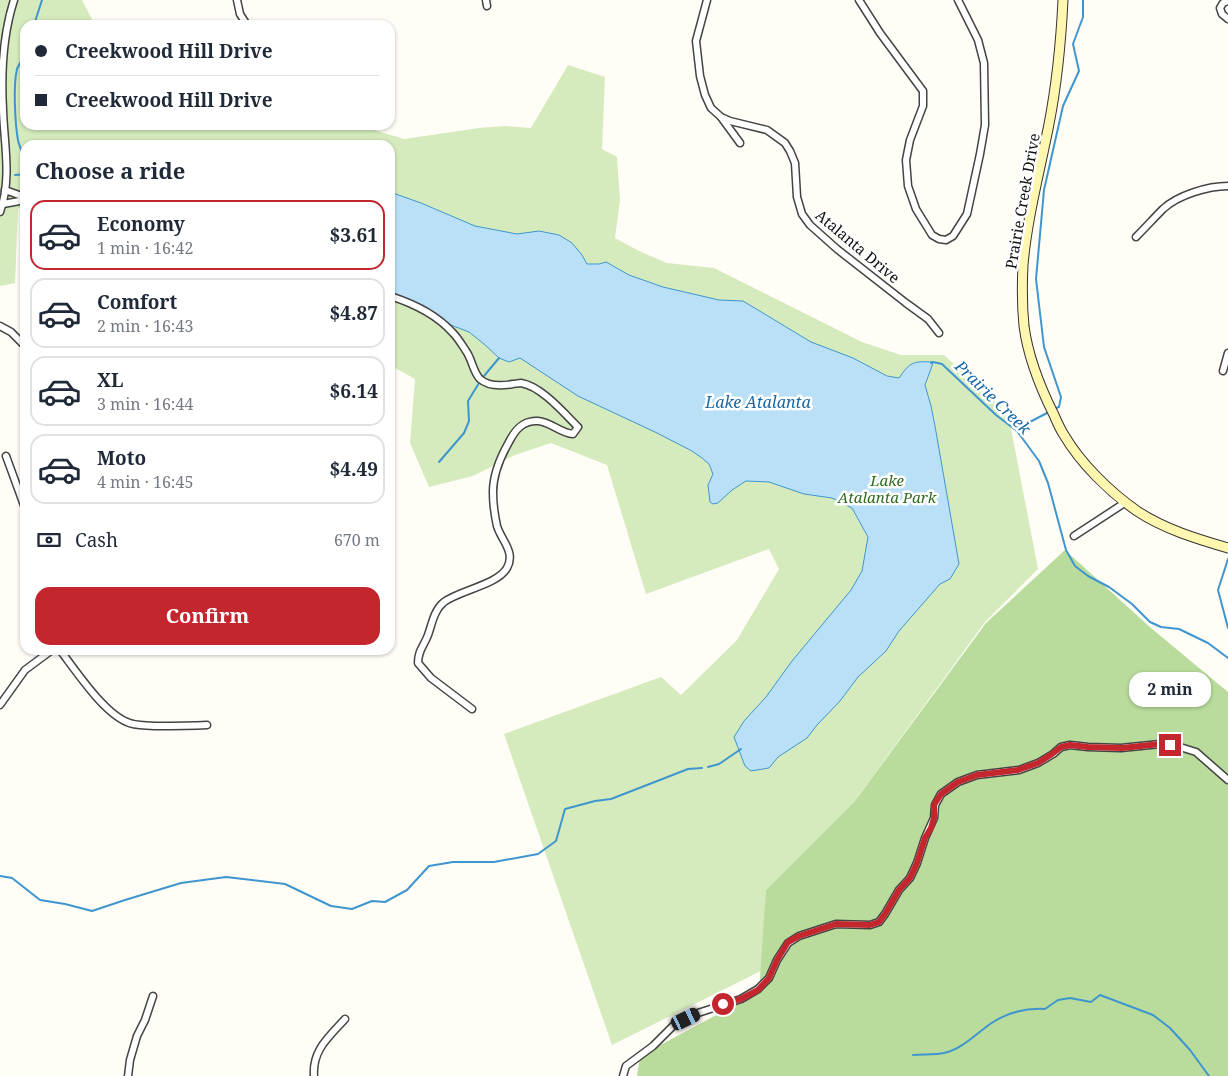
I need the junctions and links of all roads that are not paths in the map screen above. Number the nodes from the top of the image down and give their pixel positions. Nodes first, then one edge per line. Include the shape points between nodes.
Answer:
1 (14, 0) edge
2 (237, 0) edge
3 (707, 0) edge
4 (859, 0) edge
5 (958, 0) edge
6 (1063, 0) edge
7 (1228, 1) edge
8 (1228, 19) edge
9 (244, 20) edge
10 (721, 117) junction
11 (740, 143) dead end
12 (1228, 186) edge
13 (5, 190) junction
14 (20, 195) edge
15 (20, 201) edge
16 (2, 204) junction
17 (0, 212) edge
18 (1136, 238) dead end
19 (395, 297) edge
20 (0, 326) edge
21 (939, 333) dead end
22 (20, 341) edge
23 (1228, 354) edge
24 (1223, 371) dead end
25 (6, 456) dead end
26 (20, 494) edge
27 (1126, 502) junction
28 (1074, 536) dead end
29 (1228, 548) edge
30 (45, 655) edge
31 (64, 655) edge
32 (0, 705) edge
33 (472, 710) dead end
34 (207, 725) dead end
35 (1228, 780) edge
36 (153, 996) dead end
37 (345, 1019) dead end
38 (128, 1076) edge
39 (314, 1076) edge
40 (623, 1076) edge

1 - 13 street via 5,38 3,75
2 - 9 street
3 - 10 street via 696,41 700,76 711,108
4 - 5 street via 923,91 923,106 906,160 908,186 916,209 932,235 946,240 958,230 967,214 985,125 984,63 978,40
6 - 27 main road, Prairie Creek Drive via 1055,86 1023,264 1024,327 1034,368 1064,436 1085,464
7 - 8 street via 1220,8
10 - 11 street
10 - 21 street, Atalanta Drive via 767,130 785,143 795,164 797,197 802,214 810,225 928,319
12 - 18 street via 1200,189 1174,201
13 - 14 street
13 - 16 street
15 - 16 street
16 - 17 street
19 - 33 street via 438,320 452,332 468,353 480,379 493,385 520,383 538,389 578,428 569,434 537,421 524,423 514,432 496,473 493,492 497,527 510,555 506,570 493,580 444,602 436,612 418,655 418,663 430,678
20 - 22 street
23 - 24 street
25 - 26 street
27 - 28 street
27 - 29 main road, Prairie Creek Drive via 1138,512 1170,528
30 - 32 street via 25,670
31 - 34 street via 96,697 128,723
35 - 40 street via 1196,752 1160,744 1122,748 1070,745 1018,770 977,775 958,782 941,794 934,805 931,828 910,878 879,922 870,925 836,924 788,942 769,978 758,990 674,1025 626,1066
36 - 38 street via 130,1060
37 - 39 street via 317,1053

